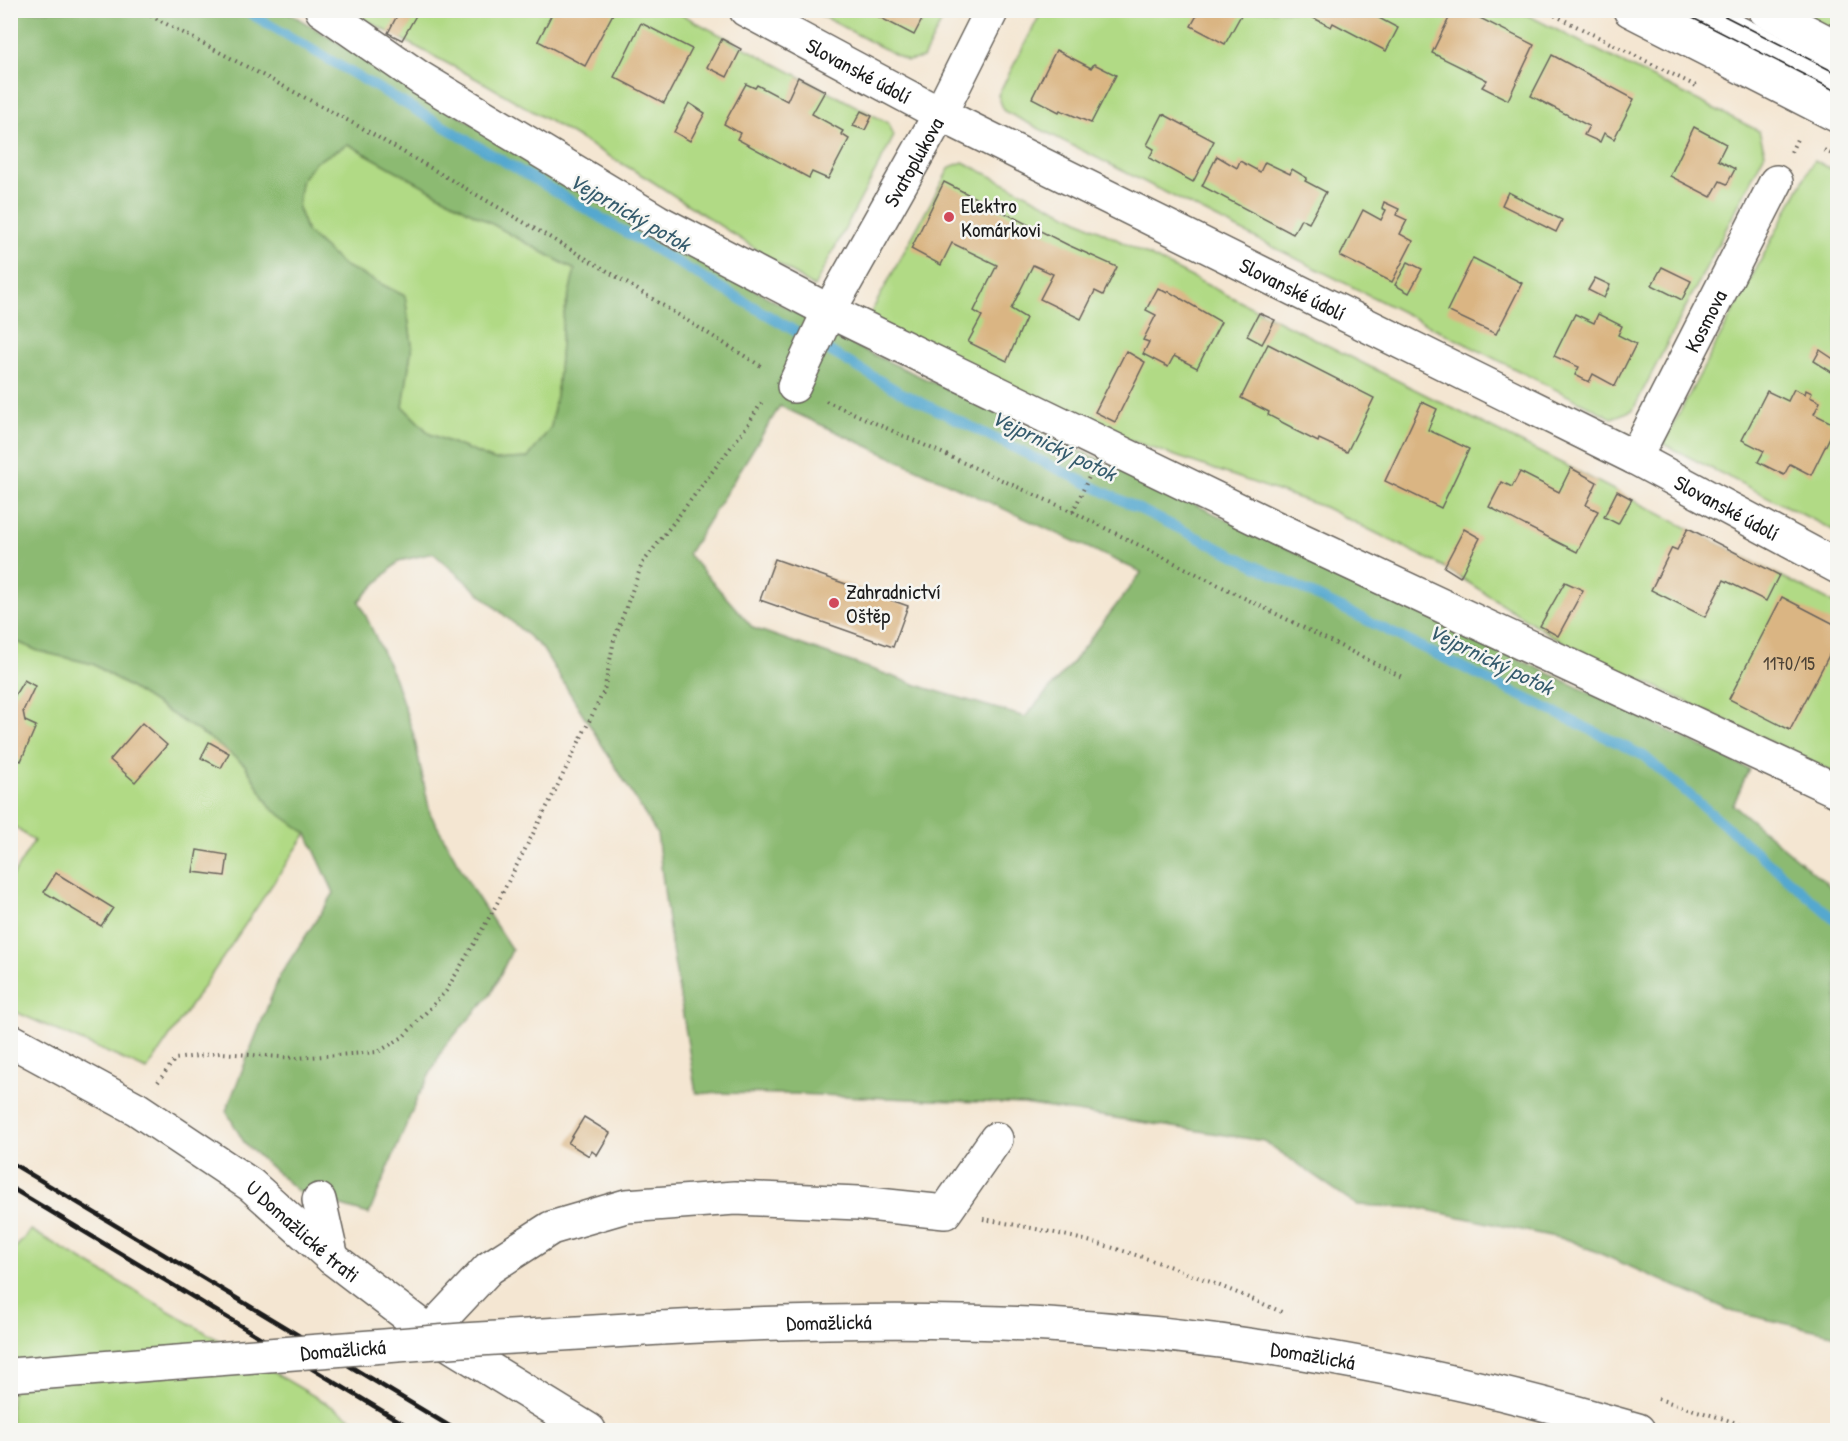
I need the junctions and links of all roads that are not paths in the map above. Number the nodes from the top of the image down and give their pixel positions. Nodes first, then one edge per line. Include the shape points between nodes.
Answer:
1 (322, 10) edge
2 (746, 10) edge
3 (992, 10) edge
4 (1630, 10) edge
5 (1693, 10) edge
6 (1765, 10) edge
7 (1740, 35) edge
8 (1838, 48) edge
9 (1838, 84) edge
10 (940, 114) junction
11 (1838, 116) edge
12 (1776, 182) dead end
13 (826, 317) junction
14 (799, 375) road end
15 (1635, 458) junction
16 (1838, 567) edge
17 (1838, 791) edge
18 (10, 1040) edge
19 (996, 1138) dead end
20 (319, 1200) dead end
21 (332, 1258) junction
22 (429, 1332) junction
23 (10, 1375) edge
24 (589, 1431) edge
25 (1638, 1431) edge

1 - 13 street via 420,78 657,221
2 - 10 street, Slovanské údolí
3 - 10 street, Svatoplukova
4 - 7 street
5 - 7 street
6 - 8 street
7 - 9 street
7 - 11 street
10 - 13 street, Svatoplukova
10 - 15 street, Slovanské údolí
12 - 15 street, Kosmova
13 - 14 street, Svatoplukova
13 - 17 street
15 - 16 street, Slovanské údolí
18 - 21 street, U Domažlické trati via 137,1109 251,1185
19 - 22 street via 945,1212 859,1203 735,1198 626,1206 551,1228 489,1268
20 - 21 street
21 - 22 street, U Domažlické trati
22 - 24 street, U Domažlické trati
23 - 25 street, Domažlická, bridge via 661,1328 951,1321 1050,1325 1274,1348 1373,1365 1568,1410

